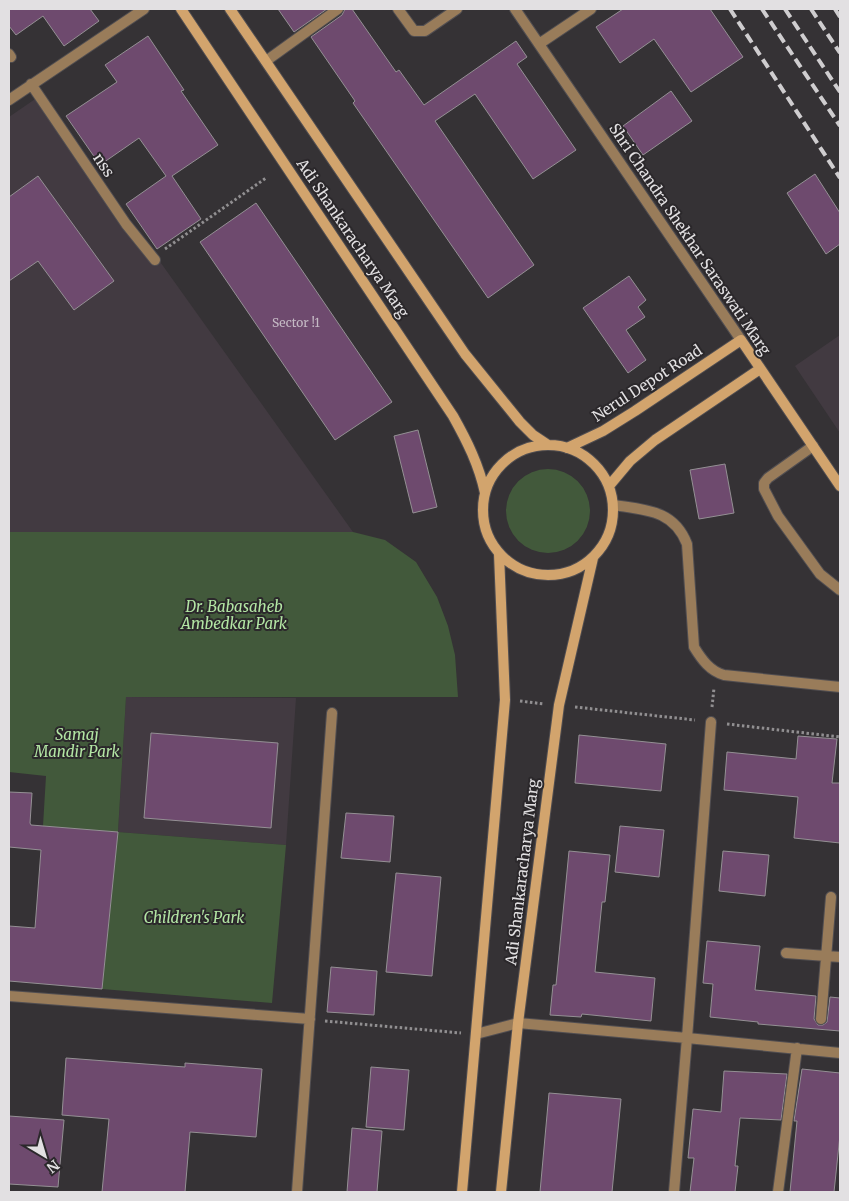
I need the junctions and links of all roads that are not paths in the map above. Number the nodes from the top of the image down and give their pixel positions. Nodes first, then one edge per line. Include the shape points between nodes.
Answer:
1 (144, 9) edge
2 (181, 9) edge
3 (230, 9) edge
4 (338, 9) edge
5 (398, 9) edge
6 (456, 9) edge
7 (515, 9) edge
8 (591, 9) edge
9 (539, 44) junction
10 (266, 61) junction
11 (31, 84) junction
12 (9, 100) edge
13 (154, 259) road end
14 (740, 340) junction
15 (760, 369) junction
16 (548, 445) junction
17 (813, 446) junction
18 (567, 448) junction
19 (609, 486) junction
20 (840, 486) edge
21 (485, 493) junction
22 (614, 505) junction
23 (499, 554) junction
24 (593, 558) junction
25 (840, 590) edge
26 (840, 687) edge
27 (332, 713) dead end
28 (711, 722) road end
29 (831, 897) dead end
30 (786, 953) dead end
31 (826, 956) junction
32 (840, 957) edge
33 (9, 996) edge
34 (310, 1019) junction
35 (821, 1019) dead end
36 (518, 1023) junction
37 (476, 1034) junction
38 (687, 1038) junction
39 (797, 1048) junction
40 (840, 1053) edge
41 (297, 1192) edge
42 (462, 1192) edge
43 (501, 1192) edge
44 (674, 1192) edge
45 (778, 1192) edge

1 - 11 street
2 - 21 main road, Adi Shankaracharya Marg via 453,416 473,454
3 - 10 main road, Adi Shankaracharya Marg
4 - 10 street
5 - 6 street via 414,31 425,31
7 - 9 street, Shri Chandra Shekhar Saraswati Marg
8 - 9 street
9 - 14 street, Shri Chandra Shekhar Saraswati Marg
10 - 16 main road, Adi Shankaracharya Marg via 465,354 520,422
11 - 12 street
11 - 13 street, nss via 126,224
14 - 15 main road, Shri Chandra Shekhar Saraswati Marg
14 - 18 main road, Nerul Depot Road via 603,431
15 - 17 main road, Shri Chandra Shekhar Saraswati Marg
15 - 19 main road via 655,440 630,461
16 - 18 main road
16 - 21 main road via 529,448 510,458 494,474
17 - 20 main road, Shri Chandra Shekhar Saraswati Marg
17 - 25 street via 768,478 764,489 778,516 820,574
18 - 19 main road via 585,456 599,469
19 - 22 main road
21 - 23 main road via 483,514 486,528
22 - 24 main road via 609,533
22 - 26 street via 661,514 682,532 687,544 694,647 715,672
23 - 24 main road via 516,567 536,574 557,575 577,569
23 - 37 main road, Adi Shankaracharya Marg via 505,700
24 - 36 main road, Adi Shankaracharya Marg via 559,705
27 - 34 street
28 - 38 street
29 - 31 street
30 - 31 street
31 - 32 street
31 - 35 street
33 - 34 street
34 - 41 street
36 - 37 street
36 - 38 street
36 - 43 main road, Adi Shankaracharya Marg
37 - 42 main road, Adi Shankaracharya Marg
38 - 39 street
38 - 44 street
39 - 40 street
39 - 45 street

